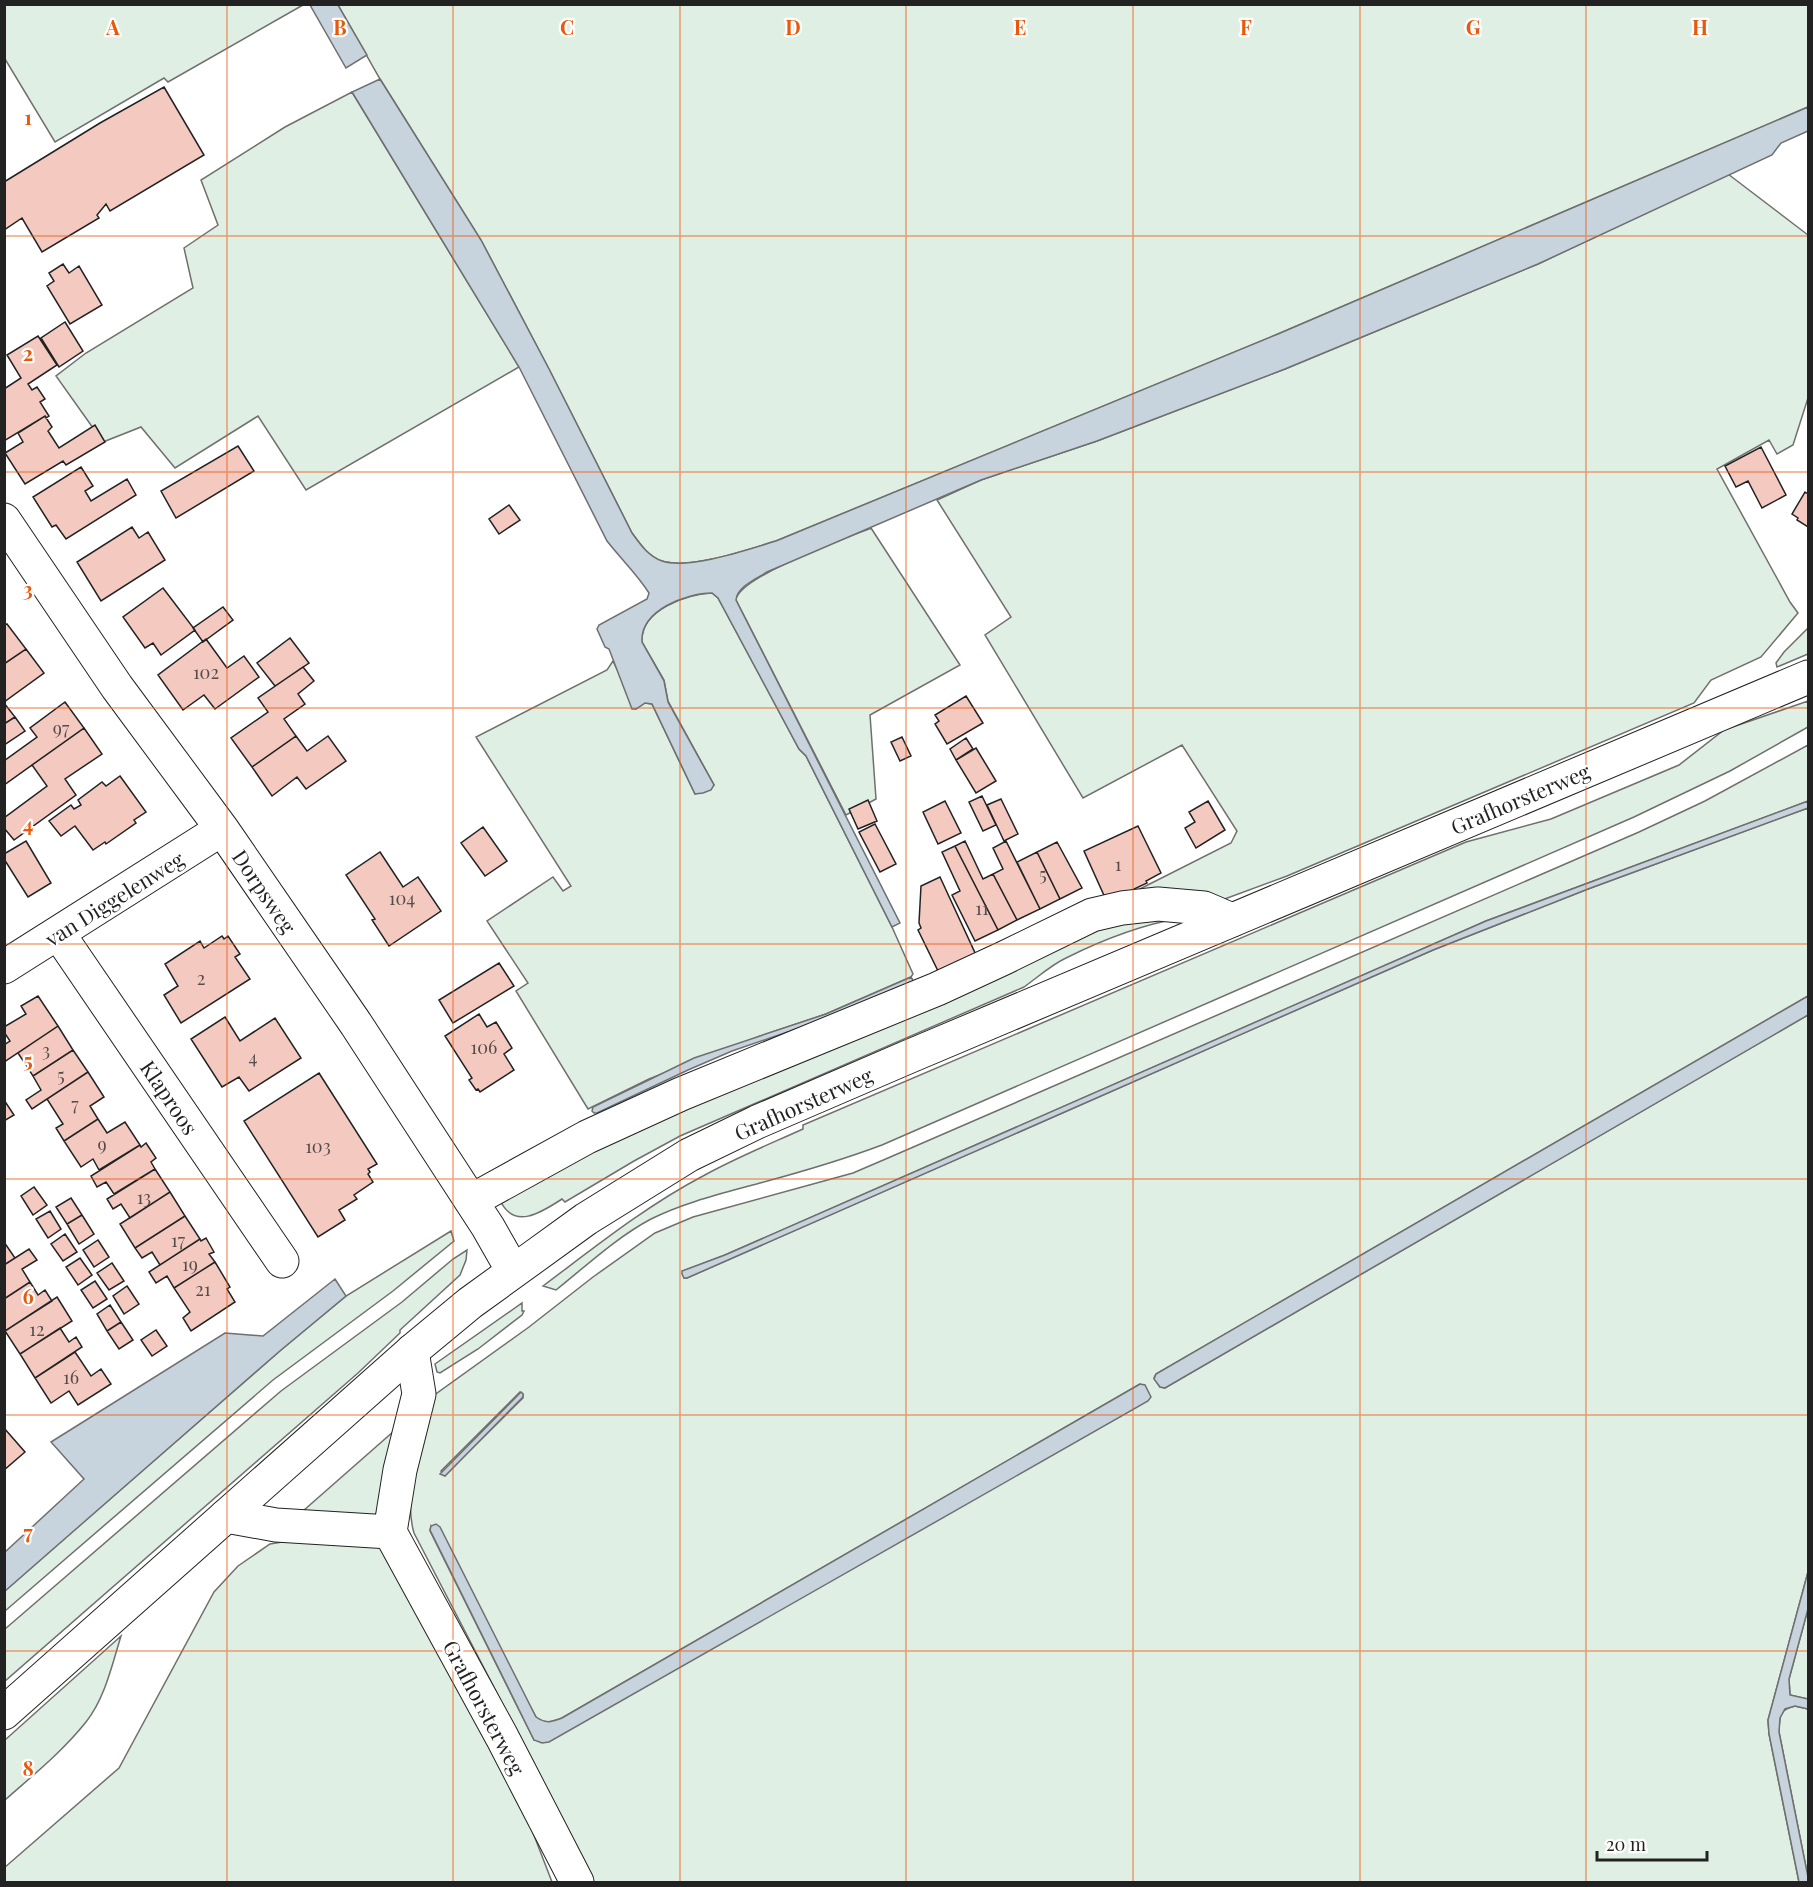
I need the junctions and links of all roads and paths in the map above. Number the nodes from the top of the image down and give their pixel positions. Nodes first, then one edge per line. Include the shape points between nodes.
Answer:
1 (4, 520) edge
2 (1809, 676) edge
3 (222, 829) junction
4 (1232, 920) junction
5 (58, 933) junction
6 (4, 967) edge
7 (471, 1201) junction
8 (282, 1261) dead end
9 (513, 1270) junction
10 (412, 1351) junction
11 (226, 1516) junction
12 (390, 1532) junction
13 (4, 1713) edge
14 (577, 1882) edge

1 - 3 street, Dorpsweg via 117,687
2 - 4 street, Grafhorsterweg
3 - 5 street, van Diggelenweg
3 - 7 street, Dorpsweg
4 - 7 street via 1204,908 1158,904 1092,915 937,988 639,1113
4 - 9 street, Grafhorsterweg via 757,1122 689,1155
5 - 6 street, van Diggelenweg
5 - 8 street, Klaproos
7 - 9 street, Dorpsweg
9 - 10 street, Grafhorsterweg
10 - 11 street, Grafhorsterweg
10 - 12 street via 419,1395 400,1470
11 - 12 street via 276,1525
11 - 13 street, Grafhorsterweg
12 - 14 street, Grafhorsterweg

